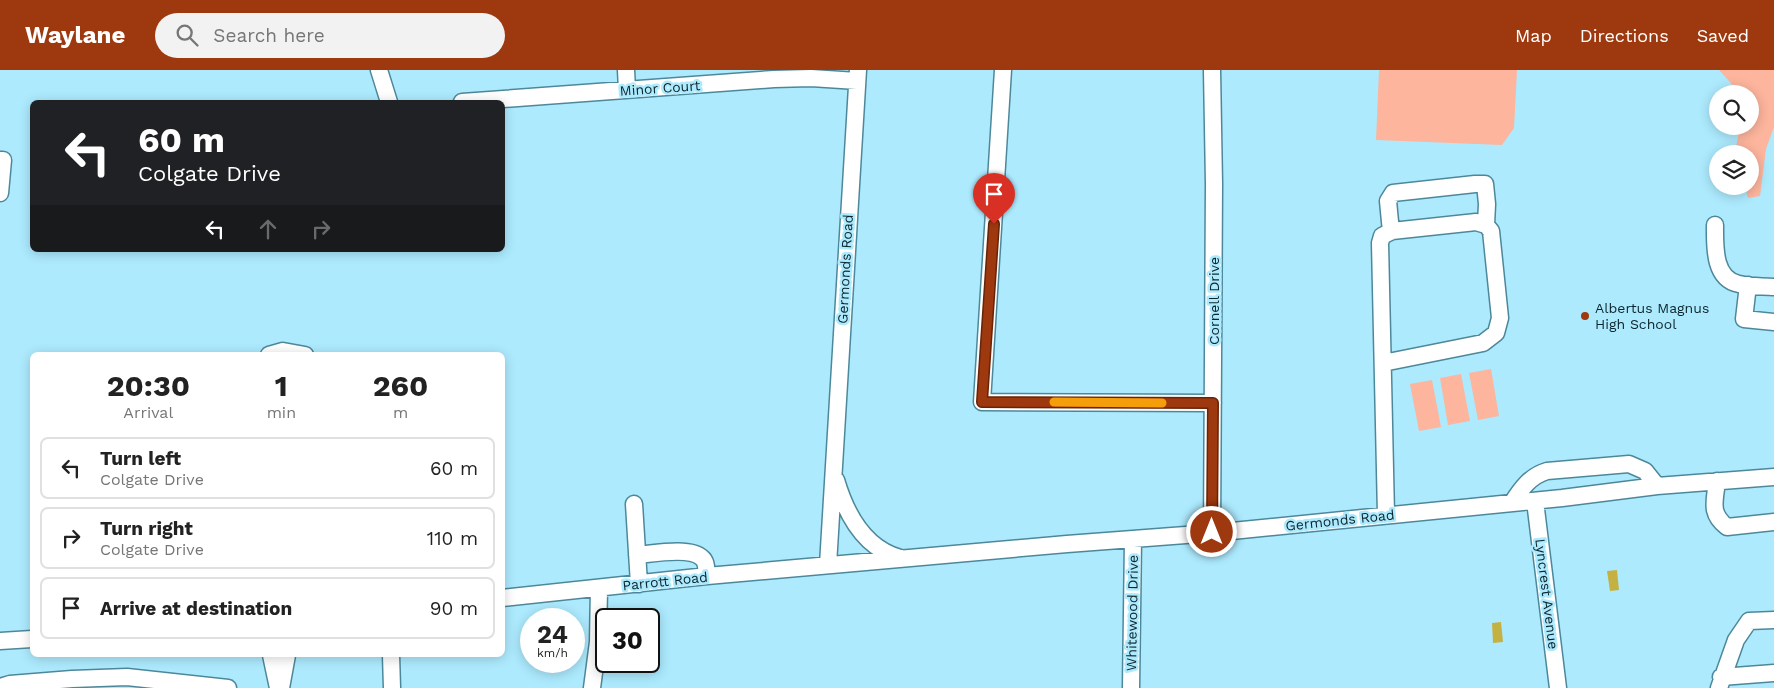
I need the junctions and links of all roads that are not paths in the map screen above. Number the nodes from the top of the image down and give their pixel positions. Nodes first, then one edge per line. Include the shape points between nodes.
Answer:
1 (379, 70) edge
2 (626, 70) edge
3 (1004, 70) edge
4 (1212, 70) edge
5 (857, 76) edge
6 (627, 90) junction
7 (388, 100) edge
8 (490, 100) edge
9 (0, 160) edge
10 (0, 193) edge
11 (1486, 225) junction
12 (1715, 225) dead end
13 (1391, 232) junction
14 (1748, 285) junction
15 (1774, 287) edge
16 (1774, 322) edge
17 (277, 352) edge
18 (292, 352) edge
19 (1383, 363) junction
20 (1213, 403) junction
21 (833, 467) junction
22 (1774, 477) edge
23 (1717, 480) junction
24 (1657, 486) junction
25 (1535, 501) junction
26 (1512, 503) junction
27 (634, 504) dead end
28 (1386, 515) junction
29 (1774, 522) edge
30 (1212, 532) junction
31 (1133, 539) junction
32 (637, 555) junction
33 (905, 559) junction
34 (828, 565) junction
35 (707, 576) junction
36 (639, 584) junction
37 (599, 588) junction
38 (505, 598) edge
39 (1774, 620) edge
40 (30, 639) edge
41 (0, 642) edge
42 (272, 657) edge
43 (287, 657) edge
44 (391, 657) edge
45 (1774, 673) edge
46 (1720, 682) edge
47 (0, 687) edge
48 (228, 688) edge
49 (280, 688) edge
50 (392, 688) edge
51 (592, 688) edge
52 (1131, 688) edge
53 (1558, 688) edge

1 - 7 street
2 - 6 street
3 - 20 street via 982,402
4 - 20 street, Cornell Drive
5 - 6 street, Minor Court
5 - 21 street, Germonds Road
6 - 8 street, Minor Court
9 - 10 street via 3,160
11 - 13 street via 1476,222
11 - 13 street via 1488,204 1485,184 1475,184 1393,193 1388,201
11 - 19 street via 1491,231 1500,318 1496,333 1483,342
12 - 14 street via 1718,261 1724,275 1733,282
13 - 19 street via 1382,236 1380,243
14 - 15 street
14 - 16 street via 1744,319
17 - 18 street
19 - 28 street
20 - 30 street, Cornell Drive
21 - 33 street, Germonds Road via 844,503 857,527 881,550
21 - 34 street, Germonds Road
22 - 23 street, Germonds Road
23 - 24 street, Germonds Road
23 - 29 street via 1714,510 1727,527
24 - 25 street, Germonds Road
24 - 26 street via 1645,471 1629,464 1547,471 1526,483
25 - 26 street, Germonds Road
25 - 53 street, Lyncrest Avenue
26 - 28 street, Germonds Road
27 - 32 street
28 - 30 street, Germonds Road
30 - 31 street, Germonds Road
31 - 33 street, Germonds Road
31 - 52 street, Whitewood Drive
32 - 35 street via 688,551 703,558
32 - 36 street
33 - 34 street, Germonds Road
34 - 35 street, Parrott Road
35 - 36 street, Parrott Road
36 - 37 street, Parrott Road
37 - 38 street, Parrott Road
37 - 51 street via 598,642
39 - 46 street via 1749,621 1736,640
40 - 41 street
42 - 49 street
43 - 49 street
44 - 50 street
45 - 46 street
47 - 48 street via 127,677

